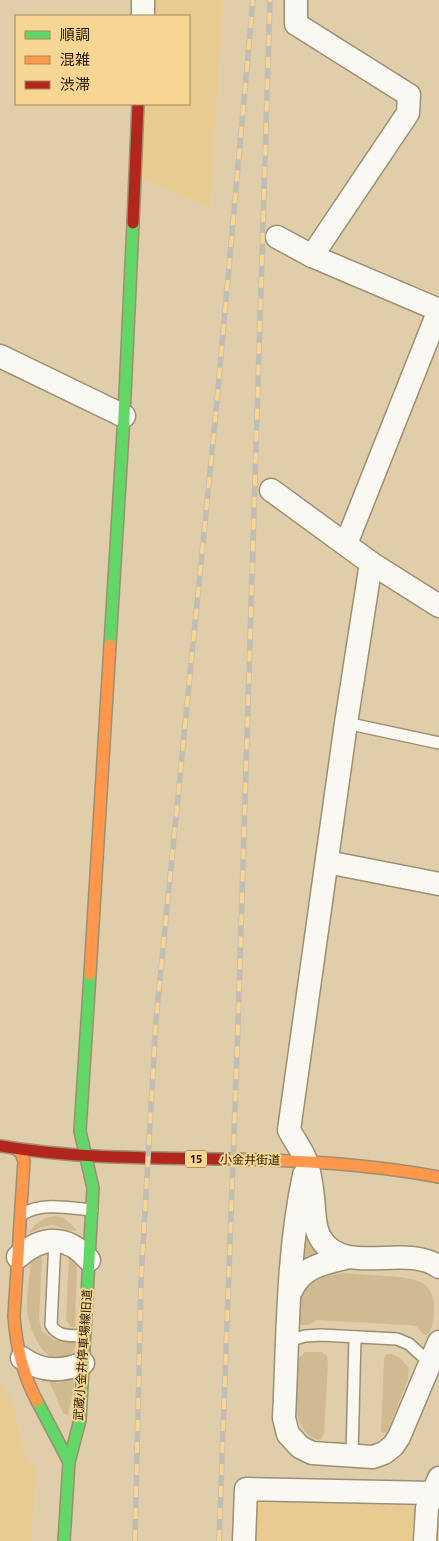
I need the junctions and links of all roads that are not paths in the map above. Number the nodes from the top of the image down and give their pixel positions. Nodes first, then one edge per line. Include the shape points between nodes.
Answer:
1 (143, 0) edge
2 (296, 0) edge
3 (143, 15) edge
4 (138, 105) edge
5 (277, 237) dead end
6 (312, 256) junction
7 (439, 310) edge
8 (0, 356) edge
9 (124, 416) junction
10 (271, 490) dead end
11 (346, 544) junction
12 (371, 563) junction
13 (439, 606) edge
14 (346, 723) junction
15 (439, 742) edge
16 (327, 862) junction
17 (439, 884) edge
18 (0, 1146) edge
19 (16, 1149) junction
20 (86, 1155) junction
21 (307, 1162) junction
22 (439, 1177) edge
23 (23, 1182) junction
24 (92, 1210) junction
25 (21, 1215) junction
26 (55, 1240) junction
27 (18, 1257) junction
28 (345, 1258) junction
29 (89, 1260) junction
30 (439, 1268) edge
31 (291, 1291) junction
32 (84, 1336) junction
33 (355, 1337) junction
34 (288, 1341) junction
35 (439, 1342) edge
36 (22, 1358) junction
37 (83, 1363) junction
38 (430, 1363) junction
39 (352, 1455) junction
40 (70, 1462) junction
41 (436, 1485) edge
42 (64, 1541) edge
43 (244, 1541) edge
44 (425, 1541) edge

1 - 3 street
2 - 6 street via 296,24 409,95 408,113
4 - 9 street, 武蔵小金井停車場線旧道
5 - 6 street
6 - 7 street
7 - 11 street
8 - 9 street
9 - 20 street, 武蔵小金井停車場線旧道 via 80,1131
10 - 11 street
11 - 12 street
12 - 13 street
12 - 14 street
14 - 15 lane
14 - 16 street
16 - 17 street
16 - 21 street via 289,1130
18 - 19 street, 小金井街道 / 15
19 - 20 street, 小金井街道 / 15
19 - 23 street via 24,1161
20 - 21 street, 小金井街道 / 15
20 - 23 street via 36,1158 26,1170
20 - 24 street, 武蔵小金井停車場線旧道 via 93,1188
21 - 22 street, 小金井街道 / 15 via 387,1168
21 - 28 street via 315,1228 330,1250
21 - 31 street via 297,1207
23 - 25 street
24 - 25 lane via 42,1207
24 - 29 street, 武蔵小金井停車場線旧道
25 - 27 street
26 - 27 street via 38,1243
26 - 29 street via 74,1246
26 - 32 lane via 51,1325 60,1334
27 - 36 street via 14,1316 16,1340
28 - 30 street via 414,1259 430,1261
28 - 31 street via 304,1272
29 - 32 street, 武蔵小金井停車場線旧道
31 - 34 street
32 - 37 street, 武蔵小金井停車場線旧道
33 - 34 lane via 321,1335
33 - 38 lane via 397,1339 409,1344
33 - 39 lane
34 - 39 street via 284,1418 288,1434 312,1454
35 - 38 street
36 - 37 street via 48,1369 72,1368
36 - 40 street via 32,1392
37 - 40 street, 武蔵小金井停車場線旧道 via 80,1420
38 - 39 street via 393,1446 373,1456
40 - 42 street, 武蔵小金井停車場線旧道
41 - 43 street via 246,1489
41 - 44 street via 427,1508

